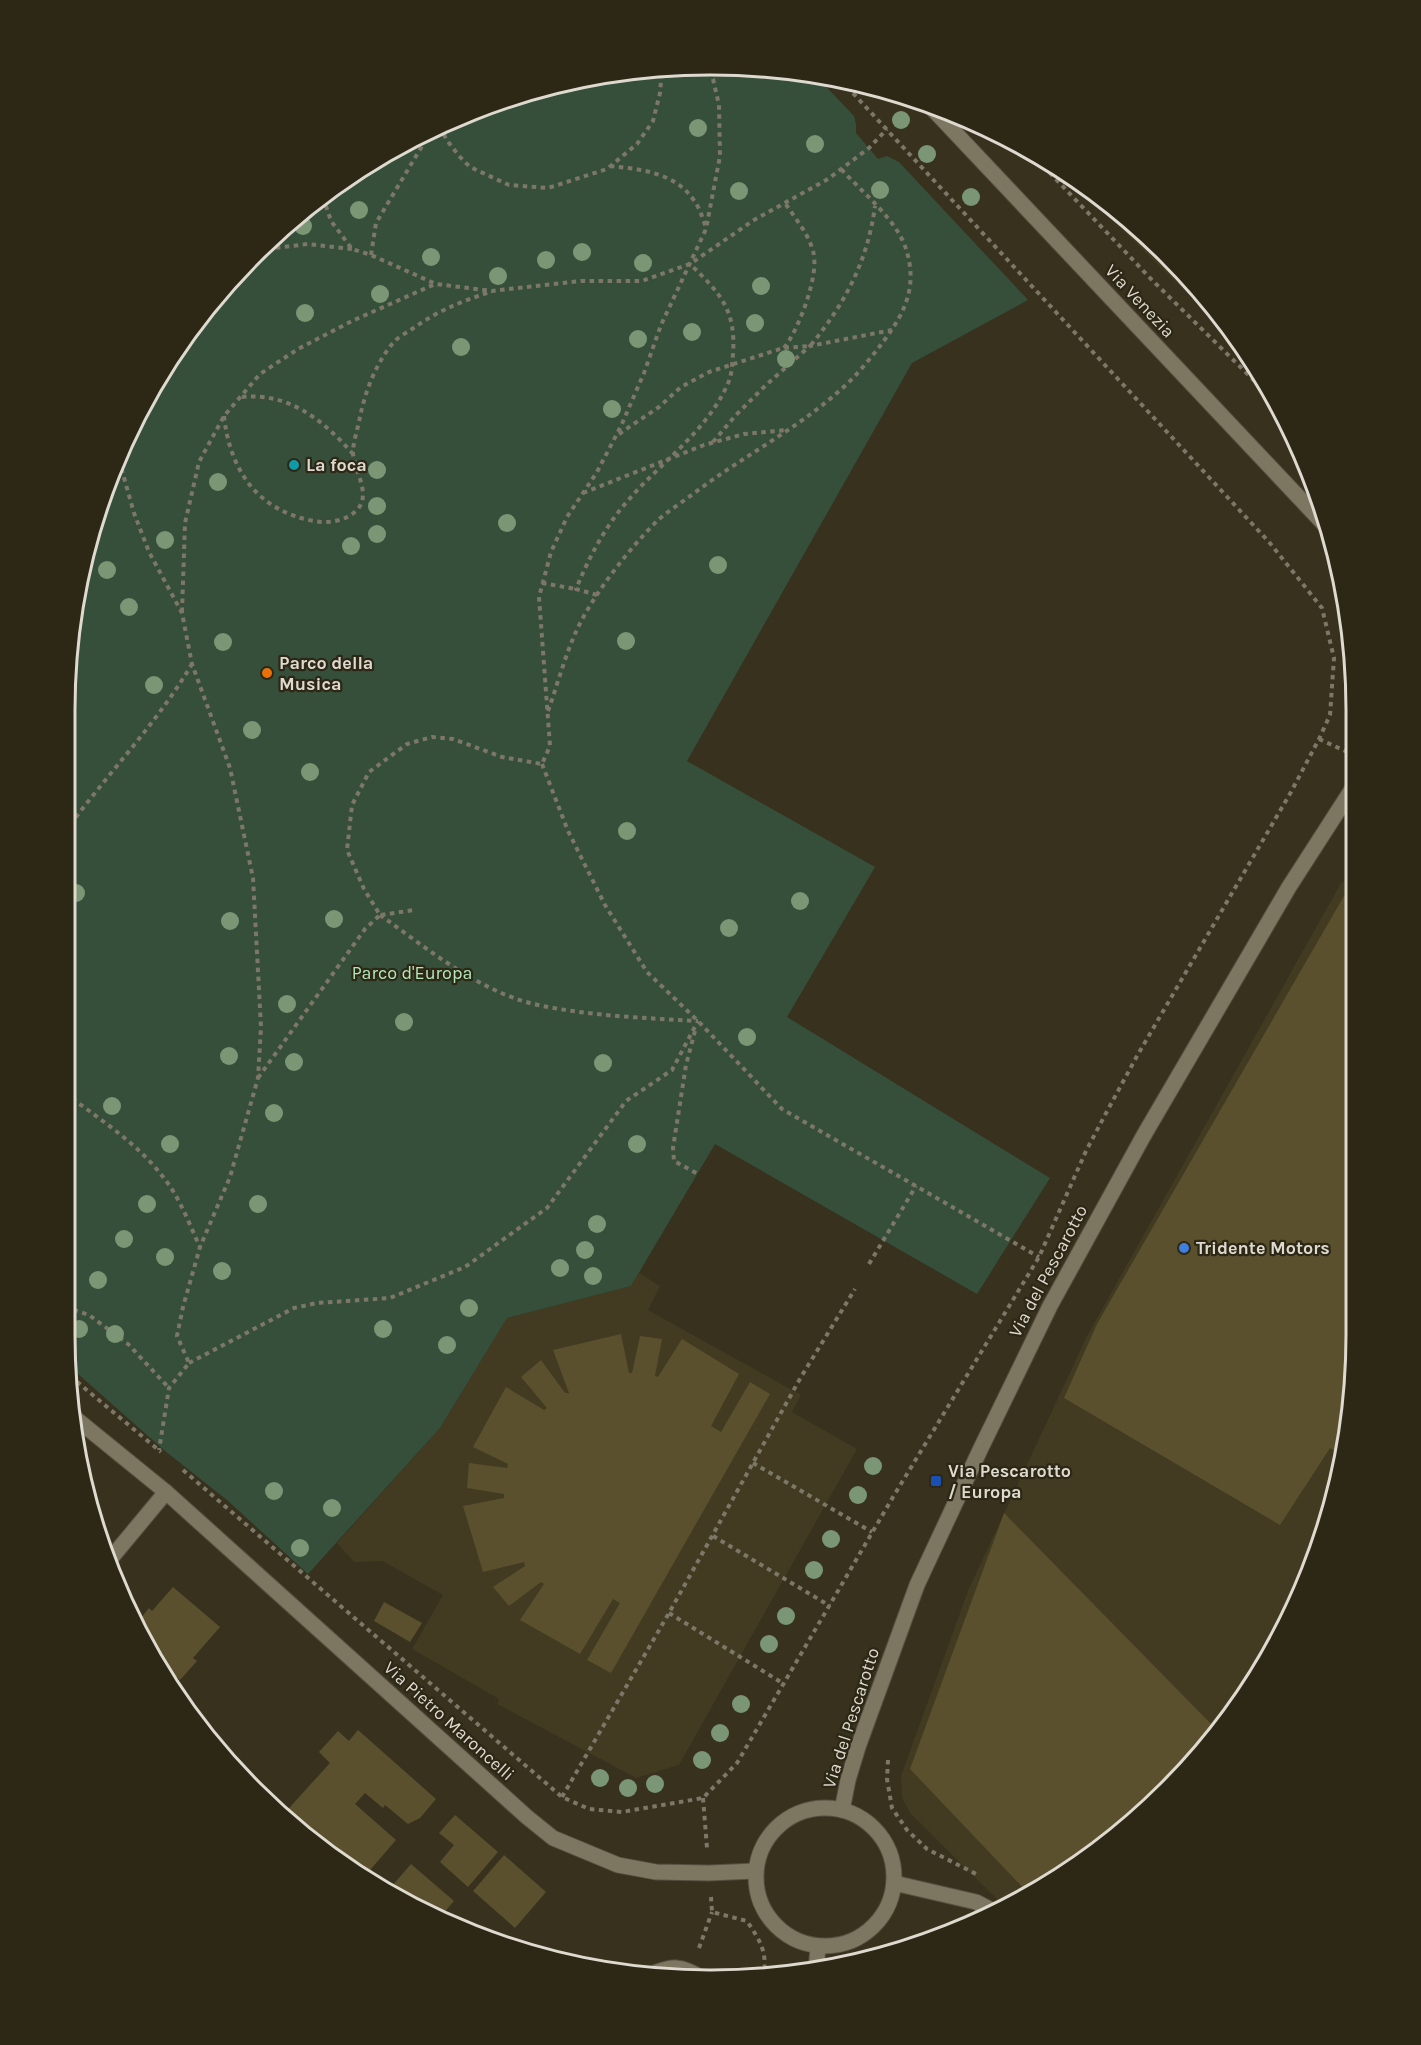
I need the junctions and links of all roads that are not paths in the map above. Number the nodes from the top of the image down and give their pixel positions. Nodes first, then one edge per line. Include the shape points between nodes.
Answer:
1 (942, 119) edge
2 (1314, 514) edge
3 (1346, 799) edge
4 (81, 1423) edge
5 (166, 1492) junction
6 (115, 1555) edge
7 (842, 1810) junction
8 (755, 1871) junction
9 (894, 1883) junction
10 (986, 1907) edge
11 (818, 1947) junction
12 (817, 1961) edge
13 (664, 1969) edge
14 (686, 1969) edge

1 - 2 street, Via Venezia
3 - 7 street, Via del Pescarotto via 1289,887 1144,1135 1050,1306 917,1586 858,1747
4 - 5 street, Via Pietro Maroncelli
5 - 6 street
5 - 8 street, Via Pietro Maroncelli via 553,1838 618,1865 656,1872
7 - 8 street, Via del Pescarotto via 802,1811 784,1820 760,1851
7 - 9 street, Via del Pescarotto via 871,1825 882,1837 894,1867
8 - 11 street, Via del Pescarotto via 756,1892 764,1913 778,1930
9 - 10 street
9 - 11 street, Via del Pescarotto via 882,1917 869,1931 854,1941
11 - 12 street
13 - 14 street

